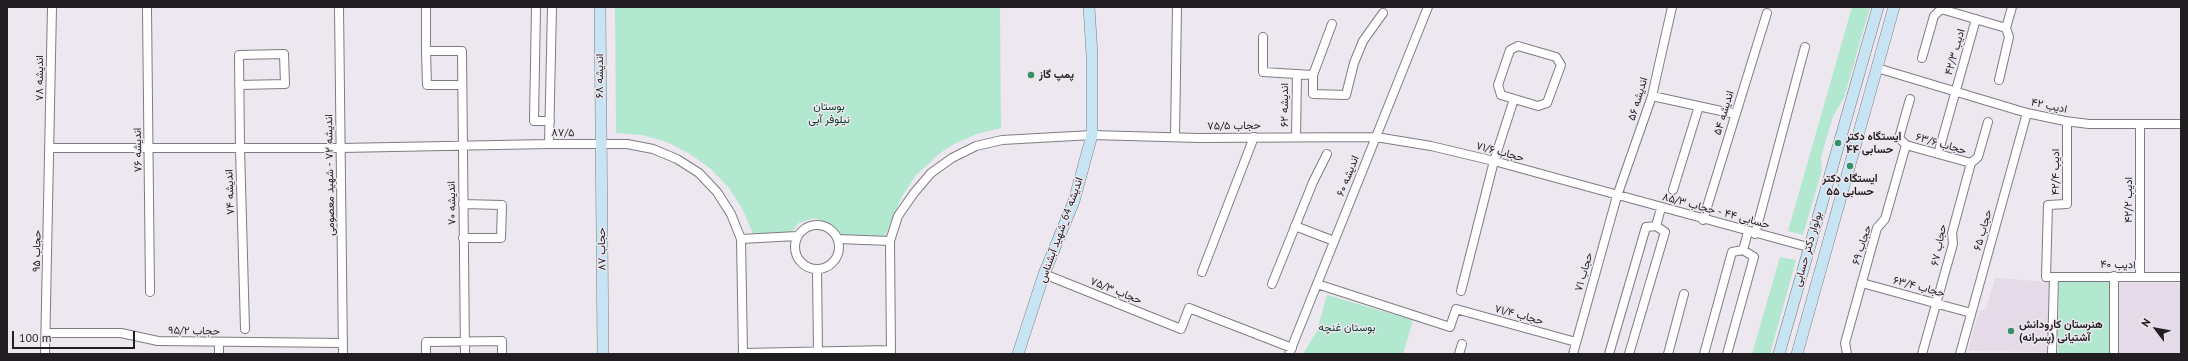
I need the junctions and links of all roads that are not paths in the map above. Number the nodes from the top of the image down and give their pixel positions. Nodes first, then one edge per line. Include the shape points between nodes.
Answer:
1 (52, 7) edge
2 (339, 7) edge
3 (426, 7) edge
4 (536, 7) edge
5 (552, 7) edge
6 (600, 7) edge
7 (1089, 7) edge
8 (1095, 7) edge
9 (1177, 7) edge
10 (1428, 7) edge
11 (1672, 7) edge
12 (1878, 7) edge
13 (1894, 7) edge
14 (2012, 7) edge
15 (147, 8) edge
16 (1942, 8) edge
17 (1383, 13) dead end
18 (1767, 13) dead end
19 (1976, 19) junction
20 (1332, 24) dead end
21 (2006, 28) junction
22 (1263, 37) dead end
23 (1805, 47) dead end
24 (426, 52) junction
25 (1092, 55) junction
26 (1922, 58) dead end
27 (1877, 68) junction
28 (1297, 74) junction
29 (1313, 75) junction
30 (1999, 80) dead end
31 (239, 85) junction
32 (462, 85) junction
33 (1956, 92) junction
34 (1652, 96) junction
35 (1514, 99) junction
36 (1910, 99) dead end
37 (1699, 106) junction
38 (2027, 113) junction
39 (1735, 114) junction
40 (550, 121) junction
41 (2067, 121) junction
42 (1988, 122) dead end
43 (2140, 124) junction
44 (2181, 124) edge
45 (1092, 135) junction
46 (1296, 136) junction
47 (1175, 137) junction
48 (1254, 137) junction
49 (1376, 137) junction
50 (549, 144) junction
51 (601, 145) junction
52 (1906, 145) junction
53 (462, 146) junction
54 (50, 148) junction
55 (149, 148) junction
56 (240, 148) junction
57 (341, 148) junction
58 (1327, 154) dead end
59 (1938, 154) junction
60 (1494, 161) junction
61 (1971, 163) junction
62 (1673, 190) dead end
63 (1618, 196) junction
64 (463, 204) junction
65 (1661, 208) junction
66 (1703, 220) junction
67 (1295, 226) junction
68 (1656, 226) junction
69 (1752, 233) junction
70 (797, 236) junction
71 (464, 238) junction
72 (741, 238) junction
73 (838, 239) junction
74 (890, 241) junction
75 (1334, 241) junction
76 (1808, 247) junction
77 (1743, 250) junction
78 (817, 269) junction
79 (1202, 272) dead end
80 (1044, 274) junction
81 (2114, 276) junction
82 (2054, 277) junction
83 (2140, 277) junction
84 (2181, 277) edge
85 (1862, 283) junction
86 (1272, 284) dead end
87 (1317, 284) junction
88 (1461, 291) dead end
89 (150, 292) dead end
90 (1684, 294) dead end
91 (1936, 304) junction
92 (1971, 313) junction
93 (245, 329) dead end
94 (46, 333) junction
95 (219, 342) junction
96 (464, 342) junction
97 (1576, 342) junction
98 (343, 343) junction
99 (1462, 344) dead end
100 (1290, 351) edge
101 (873, 352) edge
102 (890, 352) edge
103 (743, 353) edge
104 (755, 353) edge
105 (788, 353) edge
106 (818, 353) edge
107 (45, 354) edge
108 (219, 354) edge
109 (343, 354) edge
110 (426, 354) edge
111 (465, 354) edge
112 (502, 354) edge
113 (603, 354) edge
114 (1018, 354) edge
115 (1459, 354) edge
116 (1572, 354) edge
117 (1609, 354) edge
118 (1629, 354) edge
119 (1668, 354) edge
120 (1704, 354) edge
121 (1727, 354) edge
122 (1779, 354) edge
123 (1797, 354) edge
124 (1847, 354) edge
125 (1922, 354) edge
126 (1960, 354) edge
127 (2052, 354) edge
128 (2114, 354) edge

1 - 54 street, اندیشه ۷۸
2 - 57 street, اندیشه ۷۲ - شهید معصومی
3 - 24 street
4 - 40 street via 534,121
5 - 40 street
6 - 51 street, اندیشه ۶۸
7 - 25 street
8 - 25 street
9 - 47 street
10 - 49 street, اندیشه ۶۰
11 - 34 street, اندیشه ۵۶
12 - 76 street, بولوار دکتر حسابی
13 - 27 street, بولوار دکتر حسابی
14 - 21 street
15 - 55 street, اندیشه ۷۶
16 - 19 street
16 - 26 street via 1934,16
17 - 29 street via 1363,41 1346,95 1313,94
18 - 39 street, اندیشه ۵۴
19 - 21 street
19 - 33 street, ادیب ۴۲/۳
20 - 29 street
21 - 30 street via 2009,37
22 - 28 street via 1263,72
23 - 69 street
24 - 32 street via 426,85
24 - 32 street, اندیشه ۷۰ via 462,51
25 - 45 street, اندیشه 64_شهید آبشناس
27 - 33 street, ادیب ۴۲
27 - 123 street, بولوار دکتر حسابی
28 - 29 street
28 - 46 street, اندیشه ۶۲
31 - 31 street, اندیشه ۷۴ via 238,55 284,54 285,84
31 - 56 street, اندیشه ۷۴
32 - 53 street, اندیشه ۷۰
33 - 38 street, ادیب ۴۲
33 - 59 street, ادیب ۴۲/۳
34 - 37 street
34 - 63 street, اندیشه ۵۶
35 - 35 street via 1538,106 1547,102 1561,65 1556,56 1518,46 1510,50 1498,85 1501,95
35 - 60 street
36 - 52 street via 1899,138
37 - 39 street
37 - 62 street
38 - 41 street, ادیب ۴۲
38 - 92 street, حجاب ۶۵
39 - 66 street, اندیشه ۵۴
40 - 50 street
41 - 43 street, ادیب ۴۲
41 - 82 street, ادیب ۴۲/۴ via 2067,204 2048,205 2046,277
42 - 61 street, حجاب ۶۷ via 1978,157
43 - 44 street, ادیب ۴۲
43 - 83 street, ادیب ۴۲/۲
45 - 47 street, حجاب ۷۵/۵
45 - 74 street, حجاب ۷۵/۵ via 1002,140 976,146 952,158 931,174 914,193 898,216
45 - 80 street, اندیشه 64_شهید آبشناس via 1074,201
46 - 48 street, حجاب ۷۵/۵
46 - 49 street, حجاب ۷۵/۵
47 - 48 street, حجاب ۷۵/۵
48 - 79 street
49 - 60 street, حجاب ۷۱/۶ via 1431,146
49 - 75 street, اندیشه ۶۰
50 - 51 street, ۸۷/۵
50 - 53 street, ۸۷/۵
51 - 72 street, ۸۷/۵ via 634,145 653,149 677,159 699,173 717,192 731,214
51 - 113 street, حجاب ۸۷
52 - 59 street, حجاب ۶۳/۶
52 - 85 street, حجاب ۶۹ via 1885,219 1877,228
53 - 57 street, ۸۷/۵
53 - 64 street, اندیشه ۷۰
54 - 55 street, ۸۷/۵
54 - 94 street, حجاب ۹۵
55 - 56 street, ۸۷/۵
55 - 89 street, اندیشه ۷۶
56 - 57 street, ۸۷/۵
56 - 93 street, اندیشه ۷۴
57 - 98 street, اندیشه ۷۲ - شهید معصومی
58 - 67 street
59 - 61 street, حجاب ۶۳/۶
60 - 63 street, حجاب ۷۱/۶
60 - 88 street
61 - 91 street, حجاب ۶۷ via 1952,233 1953,244
63 - 65 street, حسابی ۴۴ - حجاب ۸۵/۳
63 - 97 street, حجاب ۷۱
64 - 71 street, اندیشه ۷۰
64 - 71 street via 502,204 502,238
65 - 66 street, حسابی ۴۴ - حجاب ۸۵/۳
65 - 68 street
66 - 69 street, حسابی ۴۴ - حجاب ۸۵/۳
67 - 75 street
67 - 86 street
68 - 117 street via 1646,226
68 - 118 street via 1665,232
69 - 76 street, حسابی ۴۴ - حجاب ۸۵/۳
69 - 77 street
70 - 72 street
70 - 73 street via 808,226 818,224 830,229
70 - 78 street via 794,246 800,262
71 - 96 street, اندیشه ۷۰
72 - 103 street
73 - 74 street
73 - 78 street via 837,256 832,263
74 - 102 street, حجاب ۷۵/۵
75 - 87 street, اندیشه ۶۰
76 - 122 street, بولوار دکتر حسابی
77 - 120 street via 1732,252
77 - 121 street via 1754,257
78 - 106 street
80 - 100 street, حجاب ۷۵/۳ via 1181,329 1189,308
80 - 114 street, اندیشه 64_شهید آبشناس
81 - 82 street, ادیب ۴۰
81 - 83 street, ادیب ۴۰
81 - 128 street
82 - 127 street
83 - 84 street, ادیب ۴۰
85 - 91 street, حجاب ۶۳/۴
85 - 124 street, حجاب ۶۹ via 1845,343
87 - 97 street, حجاب ۷۱/۴ via 1450,327 1456,309
87 - 100 street, اندیشه ۶۰
90 - 119 street
91 - 92 street, حجاب ۶۳/۴
91 - 125 street, حجاب ۶۷
92 - 126 street, حجاب ۶۵
94 - 95 street, حجاب ۹۵/۲ via 120,333 158,341
94 - 107 street, حجاب ۹۵
95 - 98 street, حجاب ۹۵/۲
95 - 108 street
96 - 110 street via 426,342
96 - 111 street, اندیشه ۷۰
96 - 112 street via 502,341
97 - 116 street, حجاب ۷۱
98 - 109 street, اندیشه ۷۲ - شهید معصومی
99 - 115 street
101 - 102 street
101 - 106 street
103 - 104 street
104 - 105 street
105 - 106 street

